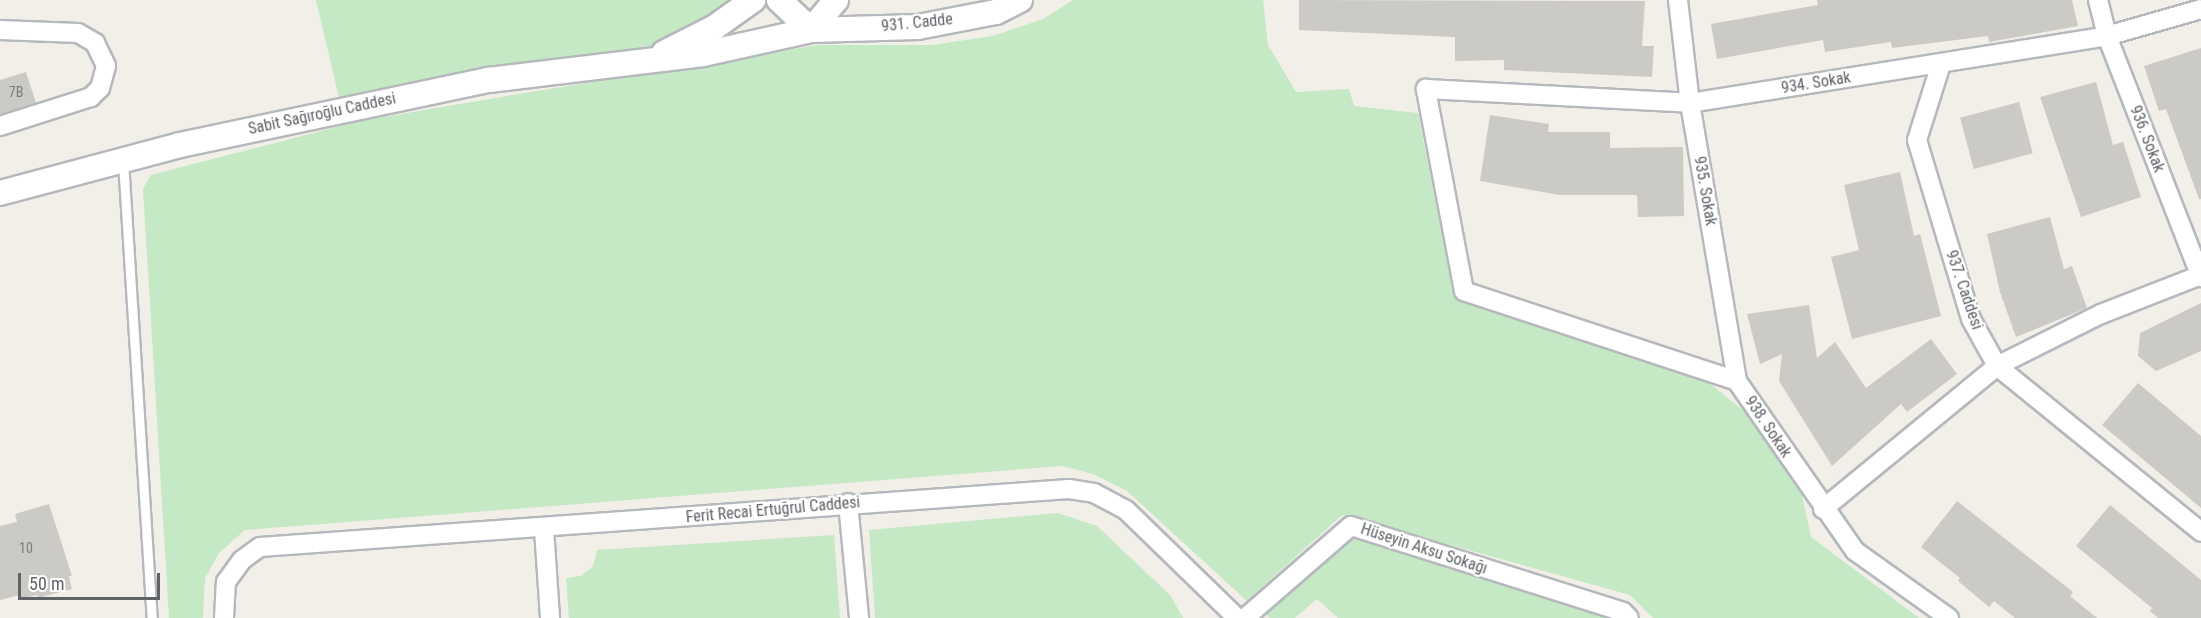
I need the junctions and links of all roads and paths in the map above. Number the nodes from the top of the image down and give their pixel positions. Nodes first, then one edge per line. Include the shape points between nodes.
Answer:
1 (753, 0) edge
2 (779, 0) edge
3 (836, 0) edge
4 (1020, 0) edge
5 (1678, 0) edge
6 (2098, 0) edge
7 (2201, 9) edge
8 (0, 30) edge
9 (811, 30) junction
10 (2107, 36) junction
11 (648, 61) junction
12 (1941, 64) junction
13 (1426, 89) joint
14 (1690, 103) junction
15 (0, 126) edge
16 (123, 159) junction
17 (0, 194) edge
18 (2201, 276) edge
19 (1997, 366) junction
20 (1737, 381) junction
21 (848, 503) junction
22 (1823, 509) junction
23 (544, 529) junction
24 (2201, 532) edge
25 (152, 618) edge
26 (224, 618) edge
27 (550, 618) edge
28 (859, 618) edge
29 (1237, 618) edge
30 (1245, 618) edge
31 (1629, 618) edge
32 (1949, 618) edge

1 - 11 main road, Sabit Sağıroğlu Caddesi via 715,27
2 - 9 main road
3 - 9 main road
4 - 9 main road, 931. Cadde via 996,12 918,27
5 - 14 street, 935. Sokak
6 - 10 street, 936. Sokak
7 - 10 street, 934. Sokak
8 - 15 street via 78,33 95,43 106,66 100,88 91,97
9 - 11 main road, Sabit Sağıroğlu Caddesi via 703,54
10 - 12 street, 934. Sokak
10 - 18 street, 936. Sokak
11 - 16 main road, Sabit Sağıroğlu Caddesi via 489,80
12 - 14 street, 934. Sokak
12 - 19 street, 937. Caddesi via 1917,140 1971,319
13 - 14 street, 934. Sokak
13 - 20 street, 938. Sokak via 1464,291
14 - 20 street, 935. Sokak
16 - 17 main road, Sabit Sağıroğlu Caddesi
16 - 25 lane
18 - 19 street via 2101,314
19 - 22 street
19 - 24 street, 937. Caddesi
20 - 22 street, 938. Sokak
21 - 23 street, Ferit Recai Ertuğrul Caddesi
21 - 28 street
21 - 29 street, Ferit Recai Ertuğrul Caddesi via 1069,489 1094,493 1125,510
22 - 32 street via 1855,551
23 - 26 street, Ferit Recai Ertuğrul Caddesi via 261,547 242,560 226,582
23 - 27 street
30 - 31 street, Hüseyin Aksu Sokağı via 1351,526 1623,612

